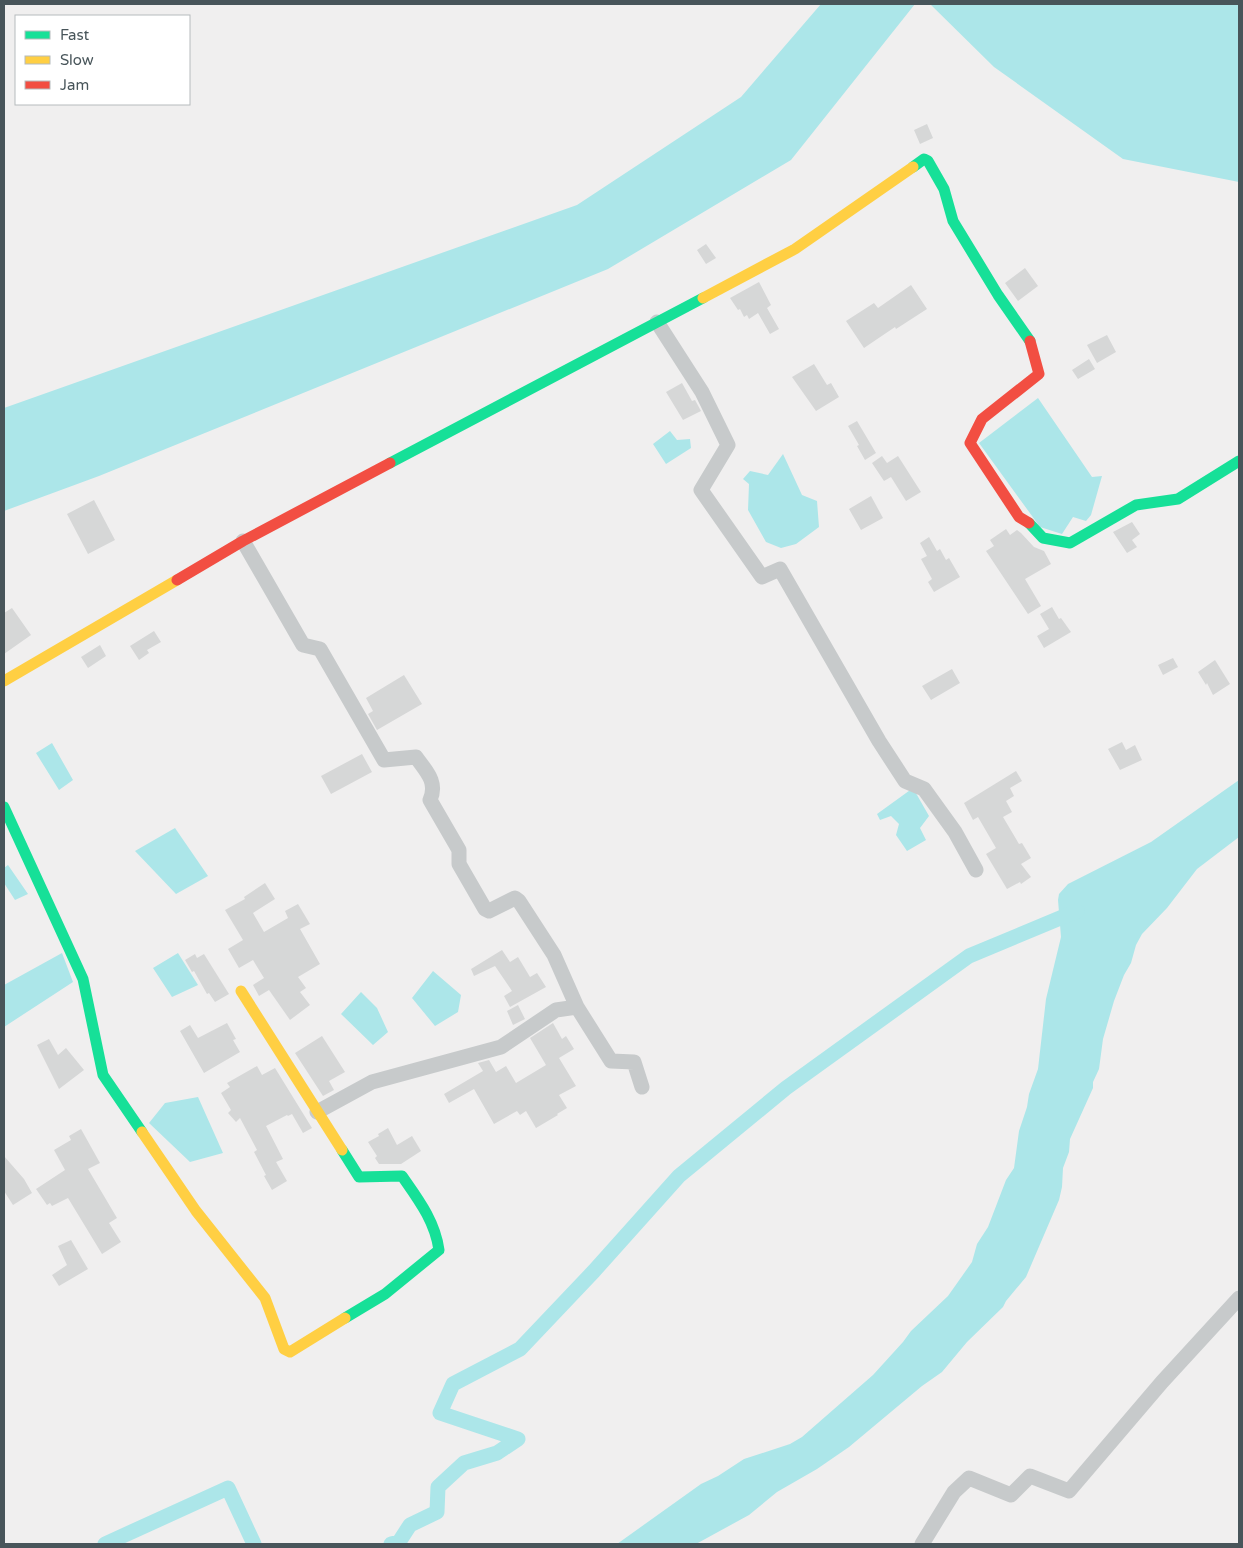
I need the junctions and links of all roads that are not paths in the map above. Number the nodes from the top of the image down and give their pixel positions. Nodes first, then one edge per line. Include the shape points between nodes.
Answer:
1 (657, 322) junction
2 (1239, 461) edge
3 (243, 541) junction
4 (4, 681) edge
5 (4, 807) edge
6 (976, 870) dead end
7 (241, 991) dead end
8 (577, 1008) junction
9 (642, 1087) dead end
10 (316, 1112) junction
11 (1239, 1298) edge
12 (922, 1544) edge

1 - 2 street via 795,249 924,159 944,189 953,221 998,295 1029,338 1039,374 982,418 970,443 1020,518 1043,538 1070,543 1136,505 1178,499
1 - 3 street
1 - 6 street via 702,392 728,445 701,490 762,577 780,569 878,741 905,781 924,789
3 - 4 street
3 - 8 street via 303,645 320,650 384,760 416,757 431,777 434,791 430,800 459,850 459,864 485,909 490,910 515,898 520,901 554,955
5 - 10 street via 83,980 102,1075 196,1211 265,1298 284,1349 290,1352 385,1294 439,1250 432,1222 402,1176 359,1176
7 - 10 street
8 - 9 street via 611,1061 634,1062
8 - 10 street via 556,1010 500,1048 372,1082
11 - 12 street via 1069,1491 1030,1476 1011,1495 969,1478 954,1492

